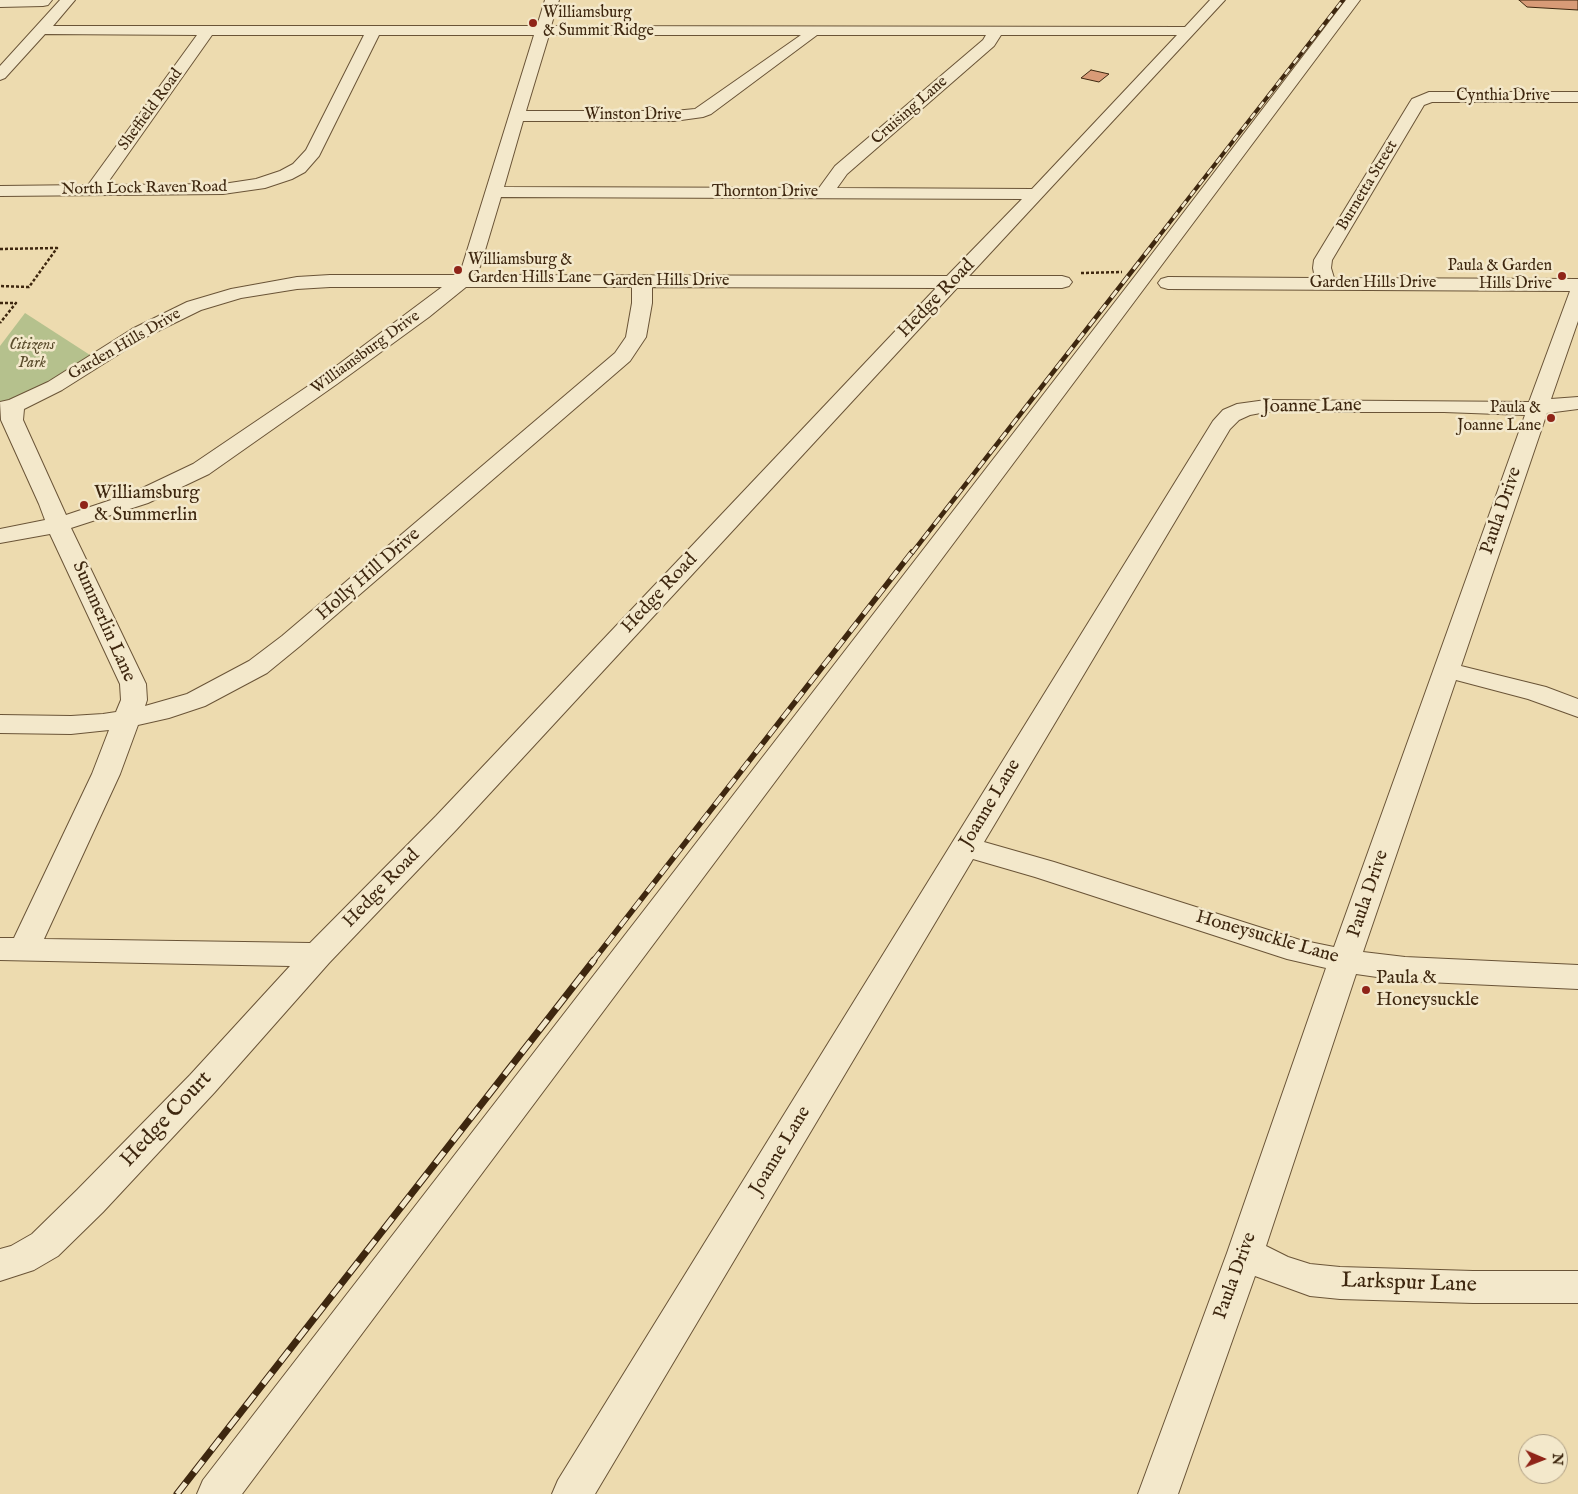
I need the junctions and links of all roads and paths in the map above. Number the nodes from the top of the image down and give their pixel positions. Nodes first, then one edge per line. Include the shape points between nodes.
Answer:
1 (45, 0) edge
2 (68, 0) edge
3 (552, 0) edge
4 (1218, 0) edge
5 (1354, 0) edge
6 (0, 2) edge
7 (41, 30) junction
8 (208, 30) junction
9 (374, 30) junction
10 (543, 30) junction
11 (996, 30) junction
12 (1190, 30) junction
13 (812, 31) junction
14 (0, 75) edge
15 (1429, 97) joint
16 (1578, 97) edge
17 (516, 116) junction
18 (93, 190) junction
19 (0, 191) edge
20 (492, 192) junction
21 (824, 193) junction
22 (1036, 194) junction
23 (0, 249) edge
24 (1120, 272) dead end
25 (460, 282) junction
26 (642, 282) junction
27 (953, 282) junction
28 (1058, 282) joint
29 (1168, 283) dead end
30 (1326, 284) junction
31 (1578, 285) edge
32 (0, 286) edge
33 (1578, 293) edge
34 (0, 303) edge
35 (0, 323) edge
36 (1578, 403) edge
37 (7, 407) edge
38 (1538, 407) junction
39 (58, 525) junction
40 (0, 536) edge
41 (1447, 670) junction
42 (1575, 705) edge
43 (128, 719) junction
44 (0, 724) edge
45 (966, 847) junction
46 (12, 949) edge
47 (318, 956) junction
48 (1346, 961) junction
49 (1578, 977) edge
50 (1245, 1253) junction
51 (0, 1265) edge
52 (1576, 1291) edge
53 (217, 1494) edge
54 (572, 1494) edge
55 (1158, 1494) edge

1 - 6 street
2 - 7 street
3 - 10 street, Williamsburg Drive
4 - 12 street, Hedge Road
5 - 53 street
7 - 8 street
7 - 14 street
8 - 9 street
8 - 18 street, Sheffield Road
9 - 10 street
9 - 18 street, North Lock Raven Road via 313,152 300,168 259,184 223,189
10 - 13 street
10 - 17 street, Williamsburg Drive
11 - 12 street
11 - 13 street
11 - 21 street, Cruising Lane via 989,43 841,170
12 - 22 street, Hedge Road
13 - 17 street, Winston Drive via 697,114
15 - 16 street, Cynthia Drive
15 - 30 street, Burnetta Street via 1418,102 1323,260
17 - 20 street, Williamsburg Drive
18 - 19 street, North Lock Raven Road
20 - 21 street, Thornton Drive
20 - 25 street, Williamsburg Drive via 471,267
21 - 22 street, Thornton Drive
22 - 27 street, Hedge Road
23 - 32 path via 57,248 29,287
24 - 28 path via 1081,272 1058,278
25 - 26 street, Garden Hills Drive
25 - 37 street, Garden Hills Drive via 298,283 220,297 173,315 55,386
25 - 39 street, Williamsburg Drive via 218,458 177,482 140,498
26 - 27 street, Garden Hills Drive
26 - 43 street, Holly Hill Drive via 636,337 623,357 291,641 258,667 196,700
27 - 28 street, Garden Hills Drive
27 - 47 street, Hedge Road via 446,824
29 - 30 street, Garden Hills Drive
30 - 31 street, Garden Hills Drive
33 - 38 street, Paula Drive
34 - 35 path via 16,303
36 - 38 street, Joanne Lane
37 - 39 street, Summerlin Lane
38 - 41 street, Paula Drive
38 - 45 street, Joanne Lane via 1288,404 1245,409 1231,415 1221,426
39 - 40 street, Williamsburg Drive
39 - 43 street, Summerlin Lane via 134,684 134,700
41 - 42 street
41 - 48 street, Paula Drive
43 - 44 street, Holly Hill Drive via 71,725
43 - 46 street, Summerlin Lane via 106,774
45 - 48 street, Honeysuckle Lane via 1298,950
45 - 54 street, Joanne Lane
46 - 47 street
47 - 51 street, Hedge Court via 90,1201 44,1245
48 - 49 street, Honeysuckle Lane via 1405,969
48 - 50 street, Paula Drive
50 - 52 street, Larkspur Lane via 1277,1269 1310,1280
50 - 55 street, Paula Drive

